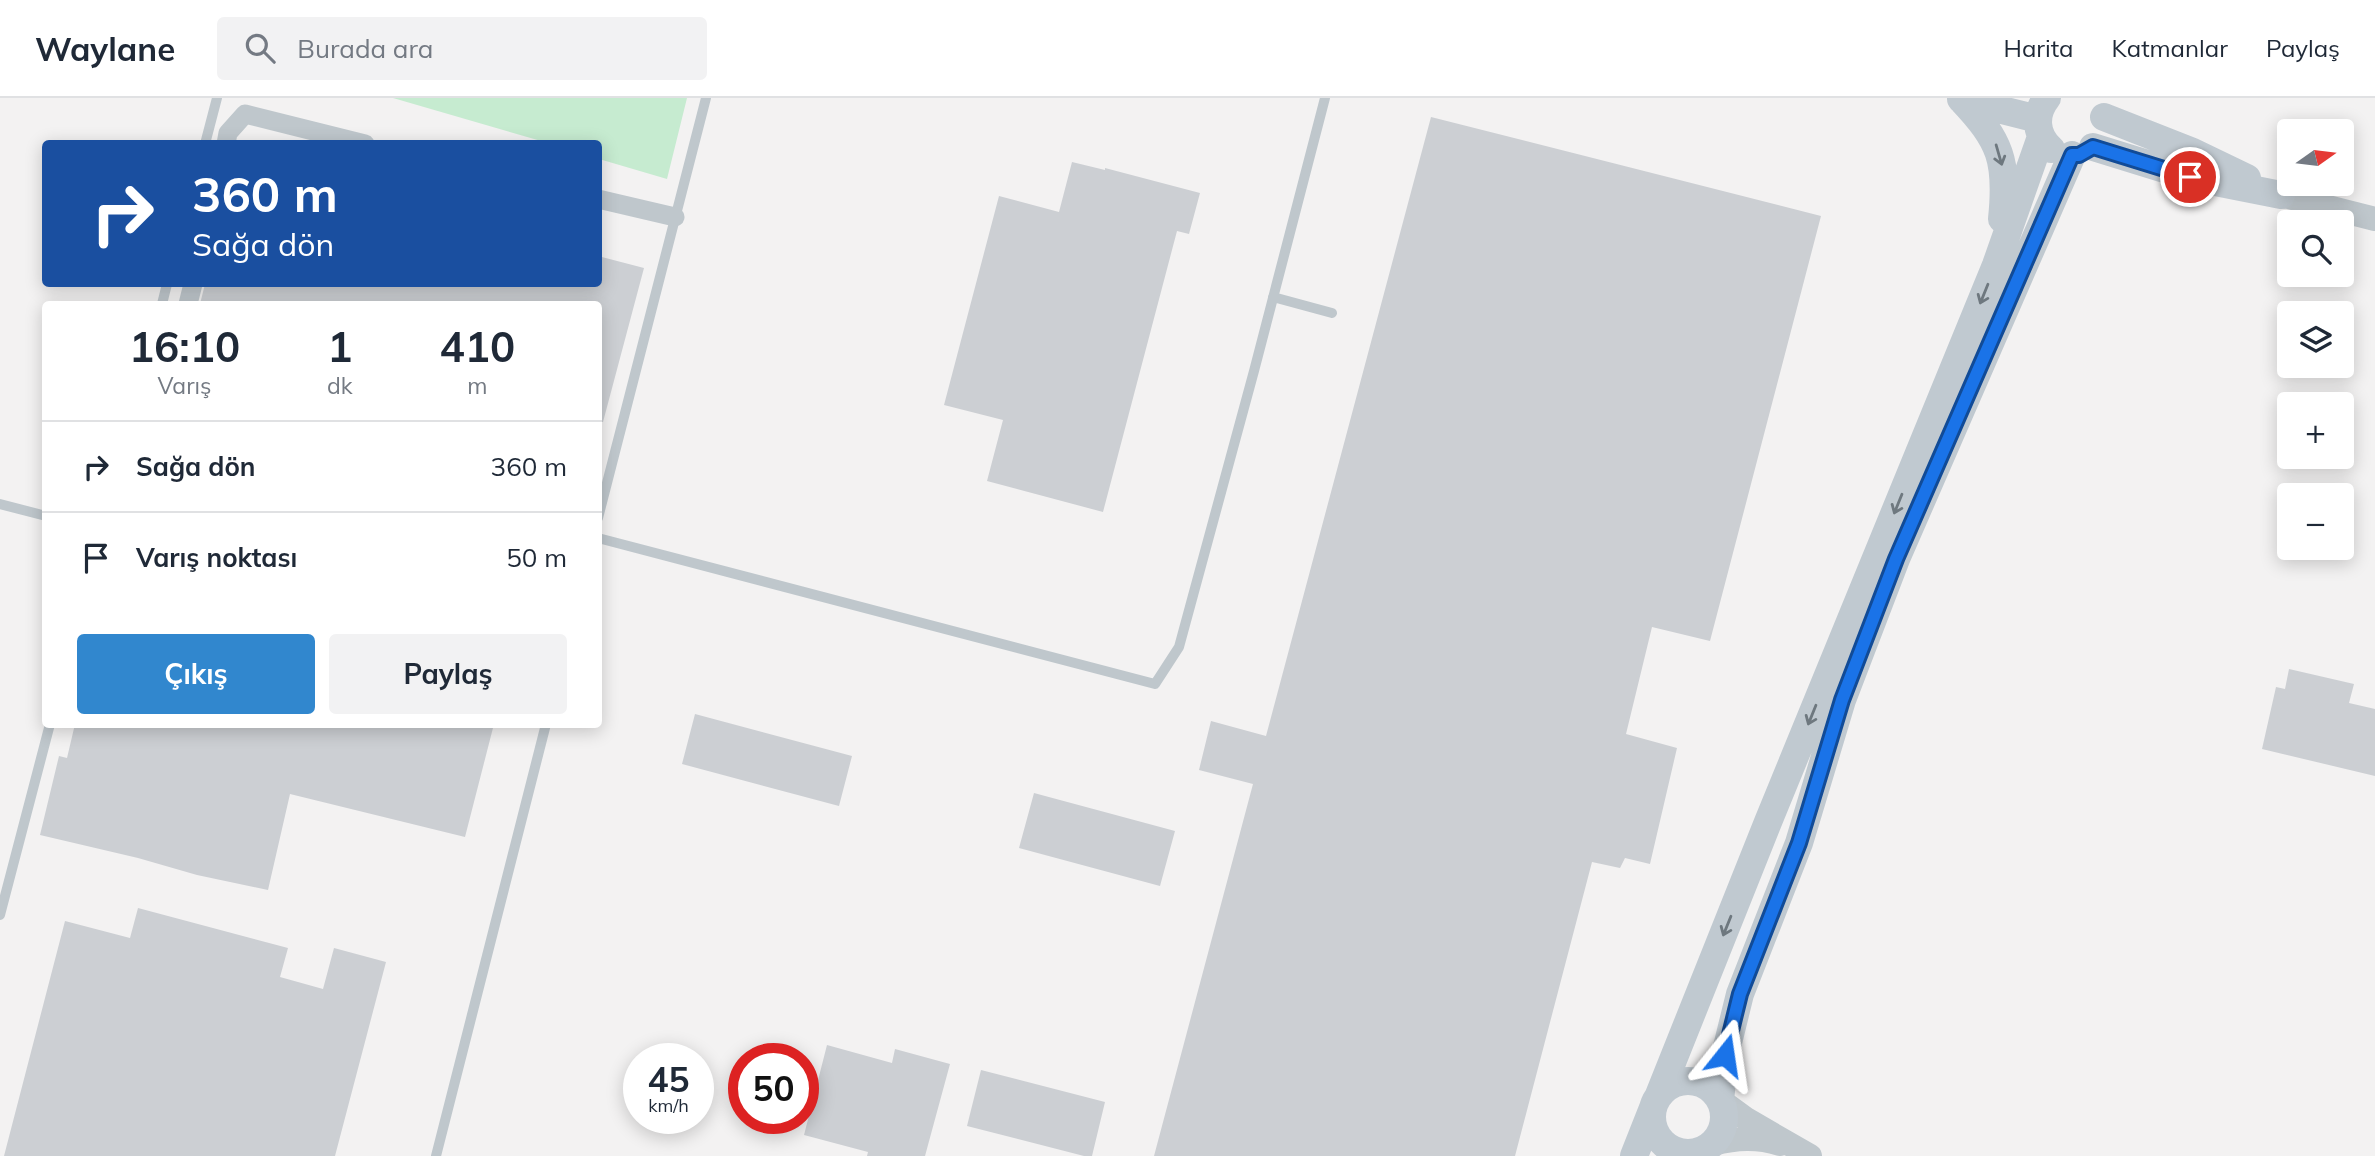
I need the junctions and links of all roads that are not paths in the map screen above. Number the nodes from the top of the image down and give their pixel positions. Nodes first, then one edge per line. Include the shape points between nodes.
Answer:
1 (217, 98) edge
2 (706, 98) edge
3 (1325, 98) edge
4 (1958, 99) edge
5 (2099, 104) edge
6 (2041, 111) edge
7 (206, 140) edge
8 (227, 140) edge
9 (349, 140) edge
10 (2082, 151) junction
11 (2277, 193) edge
12 (2277, 194) edge
13 (2285, 196) edge
14 (602, 200) edge
15 (675, 217) junction
16 (2375, 219) edge
17 (1997, 262) junction
18 (1273, 296) junction
19 (1332, 313) dead end
20 (602, 502) edge
21 (0, 505) edge
22 (42, 515) edge
23 (602, 539) edge
24 (49, 728) edge
25 (545, 728) edge
26 (0, 915) edge
27 (1657, 1100) junction
28 (1720, 1100) junction
29 (1711, 1150) edge
30 (1804, 1153) edge
31 (436, 1156) edge
32 (1634, 1156) edge

1 - 7 lane
2 - 15 lane
3 - 18 lane
4 - 6 main road
4 -> 17 main road via 1984,124 2002,165
5 - 10 main road via 2103,134
5 - 11 main road
6 - 10 main road via 2048,146 2057,153
6 - 17 main road
8 - 9 street via 245,114
10 - 12 main road
10 - 28 main road via 1896,559 1842,700 1799,843 1740,994
13 - 16 street
14 - 15 street
15 - 20 lane
17 -> 27 main road
18 - 19 lane
18 - 23 lane via 1179,647 1155,684
21 - 22 lane
24 - 26 lane
25 - 31 lane
27 - 28 main road via 1668,1087 1691,1081 1713,1090
27 - 29 main road via 1652,1118 1660,1140 1680,1152
27 - 32 main road
28 - 29 main road via 1724,1123
28 - 30 street
29 - 30 street via 1735,1139 1751,1139

